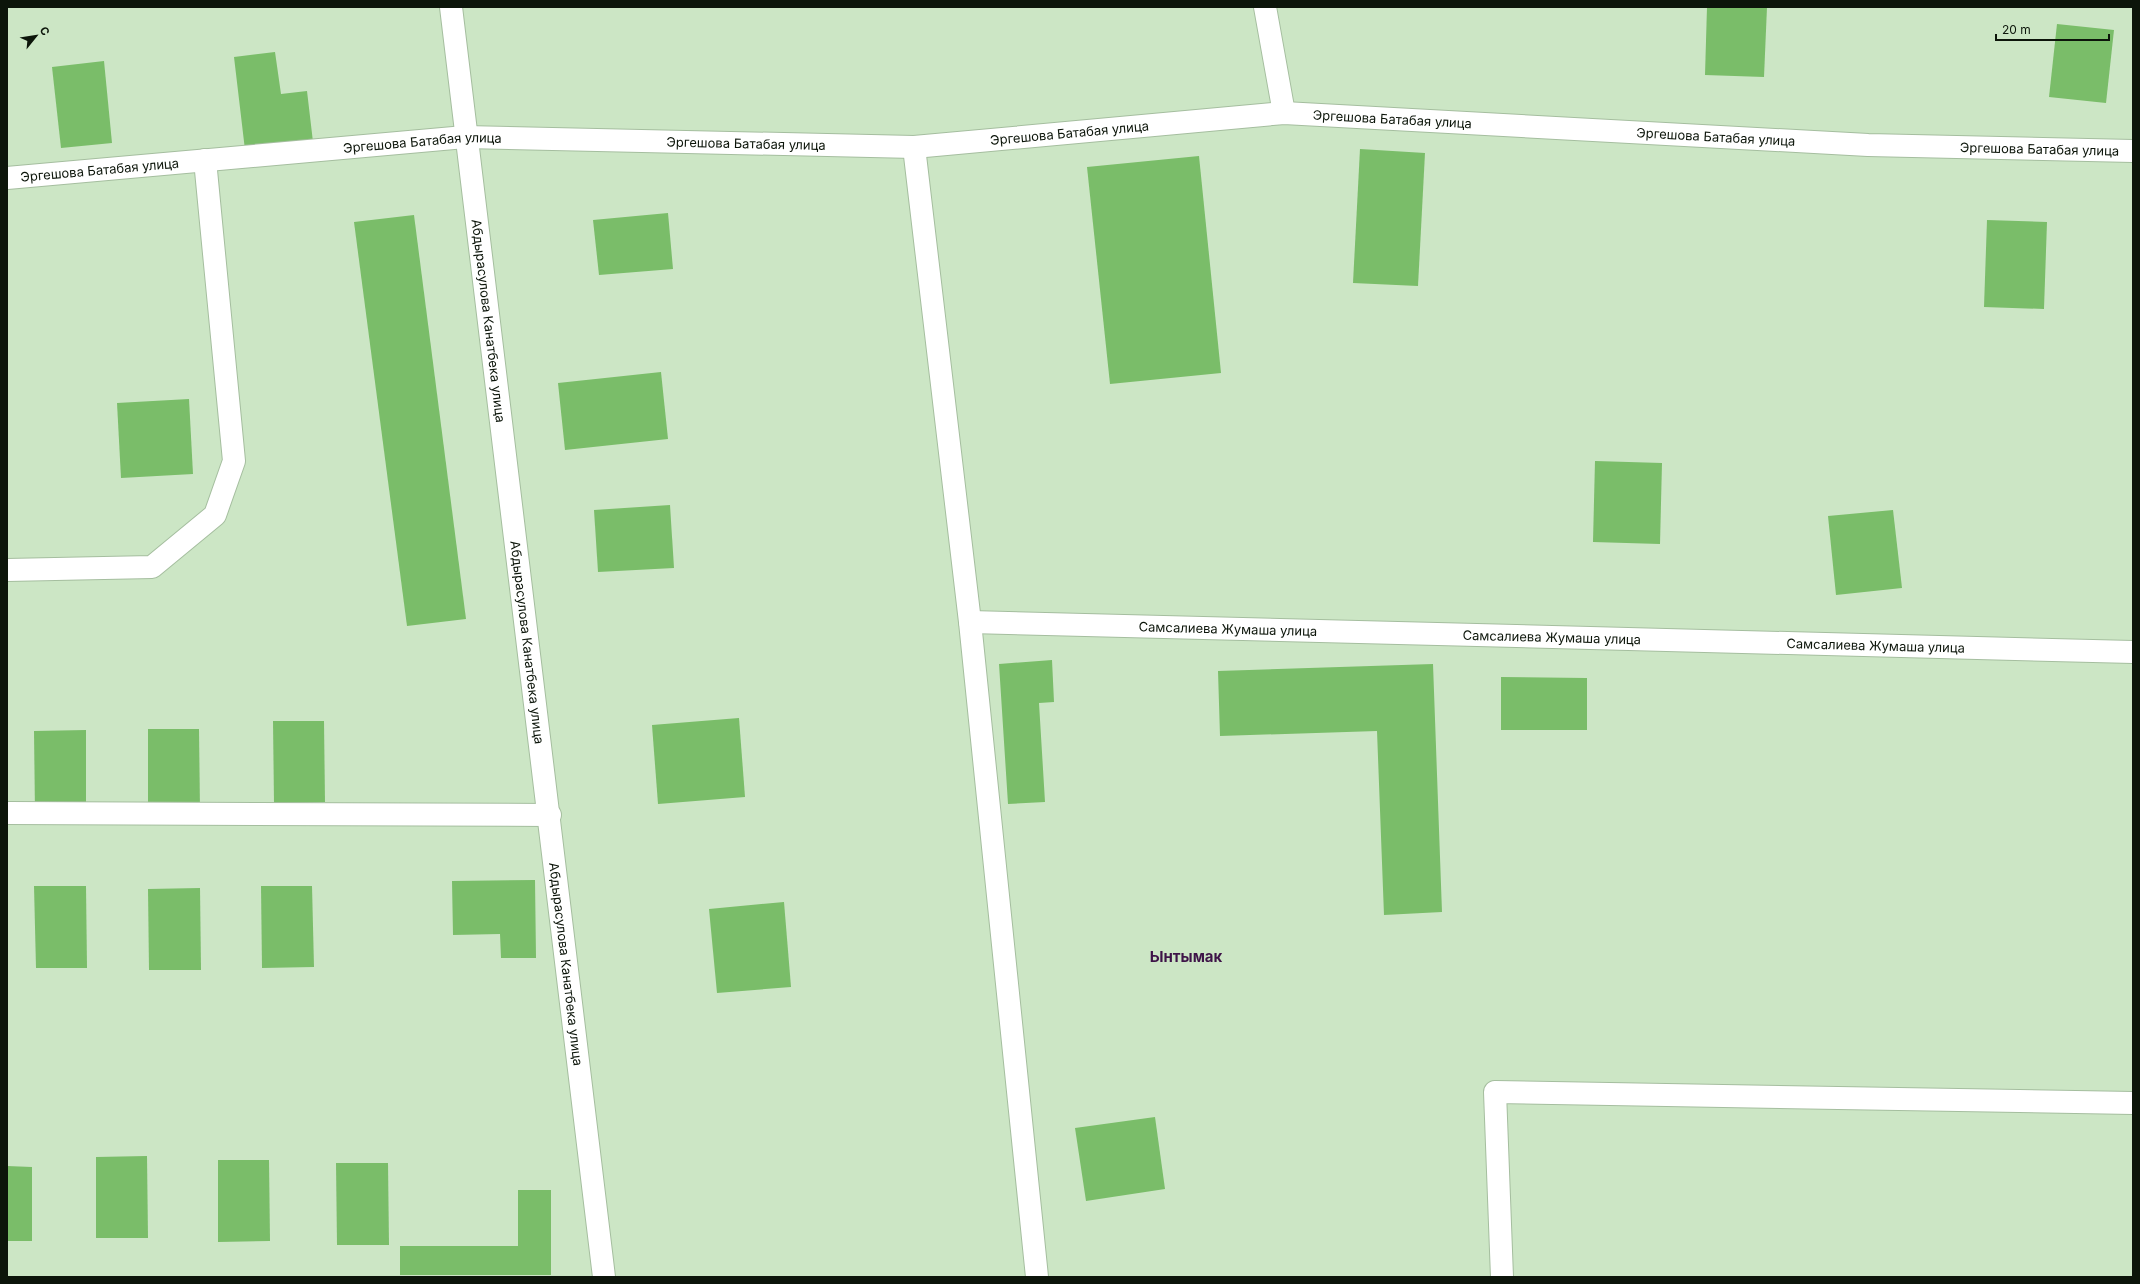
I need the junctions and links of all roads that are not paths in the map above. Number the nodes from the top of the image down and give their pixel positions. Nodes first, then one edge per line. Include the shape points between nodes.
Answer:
1 (451, 7) edge
2 (1265, 7) edge
3 (1284, 113) junction
4 (465, 137) junction
5 (914, 147) junction
6 (2133, 151) edge
7 (205, 160) junction
8 (7, 178) edge
9 (7, 570) edge
10 (970, 622) junction
11 (2133, 652) edge
12 (7, 813) edge
13 (550, 815) junction
14 (2133, 1103) edge
15 (604, 1277) edge
16 (1037, 1277) edge
17 (1502, 1277) edge

1 - 4 street, Абдырасулова Канатбека улица
2 - 3 street
3 - 5 street, Эргешова Батабая улица
3 - 6 street, Эргешова Батабая улица via 1868,145
4 - 5 street, Эргешова Батабая улица
4 - 7 street, Эргешова Батабая улица
4 - 13 street, Абдырасулова Канатбека улица
5 - 10 street
7 - 8 street, Эргешова Батабая улица
7 - 9 street via 234,461 214,515 152,567
10 - 11 street, Самсалиева Жумаша улица
10 - 16 street
12 - 13 street
13 - 15 street, Абдырасулова Канатбека улица
14 - 17 street via 1495,1092

